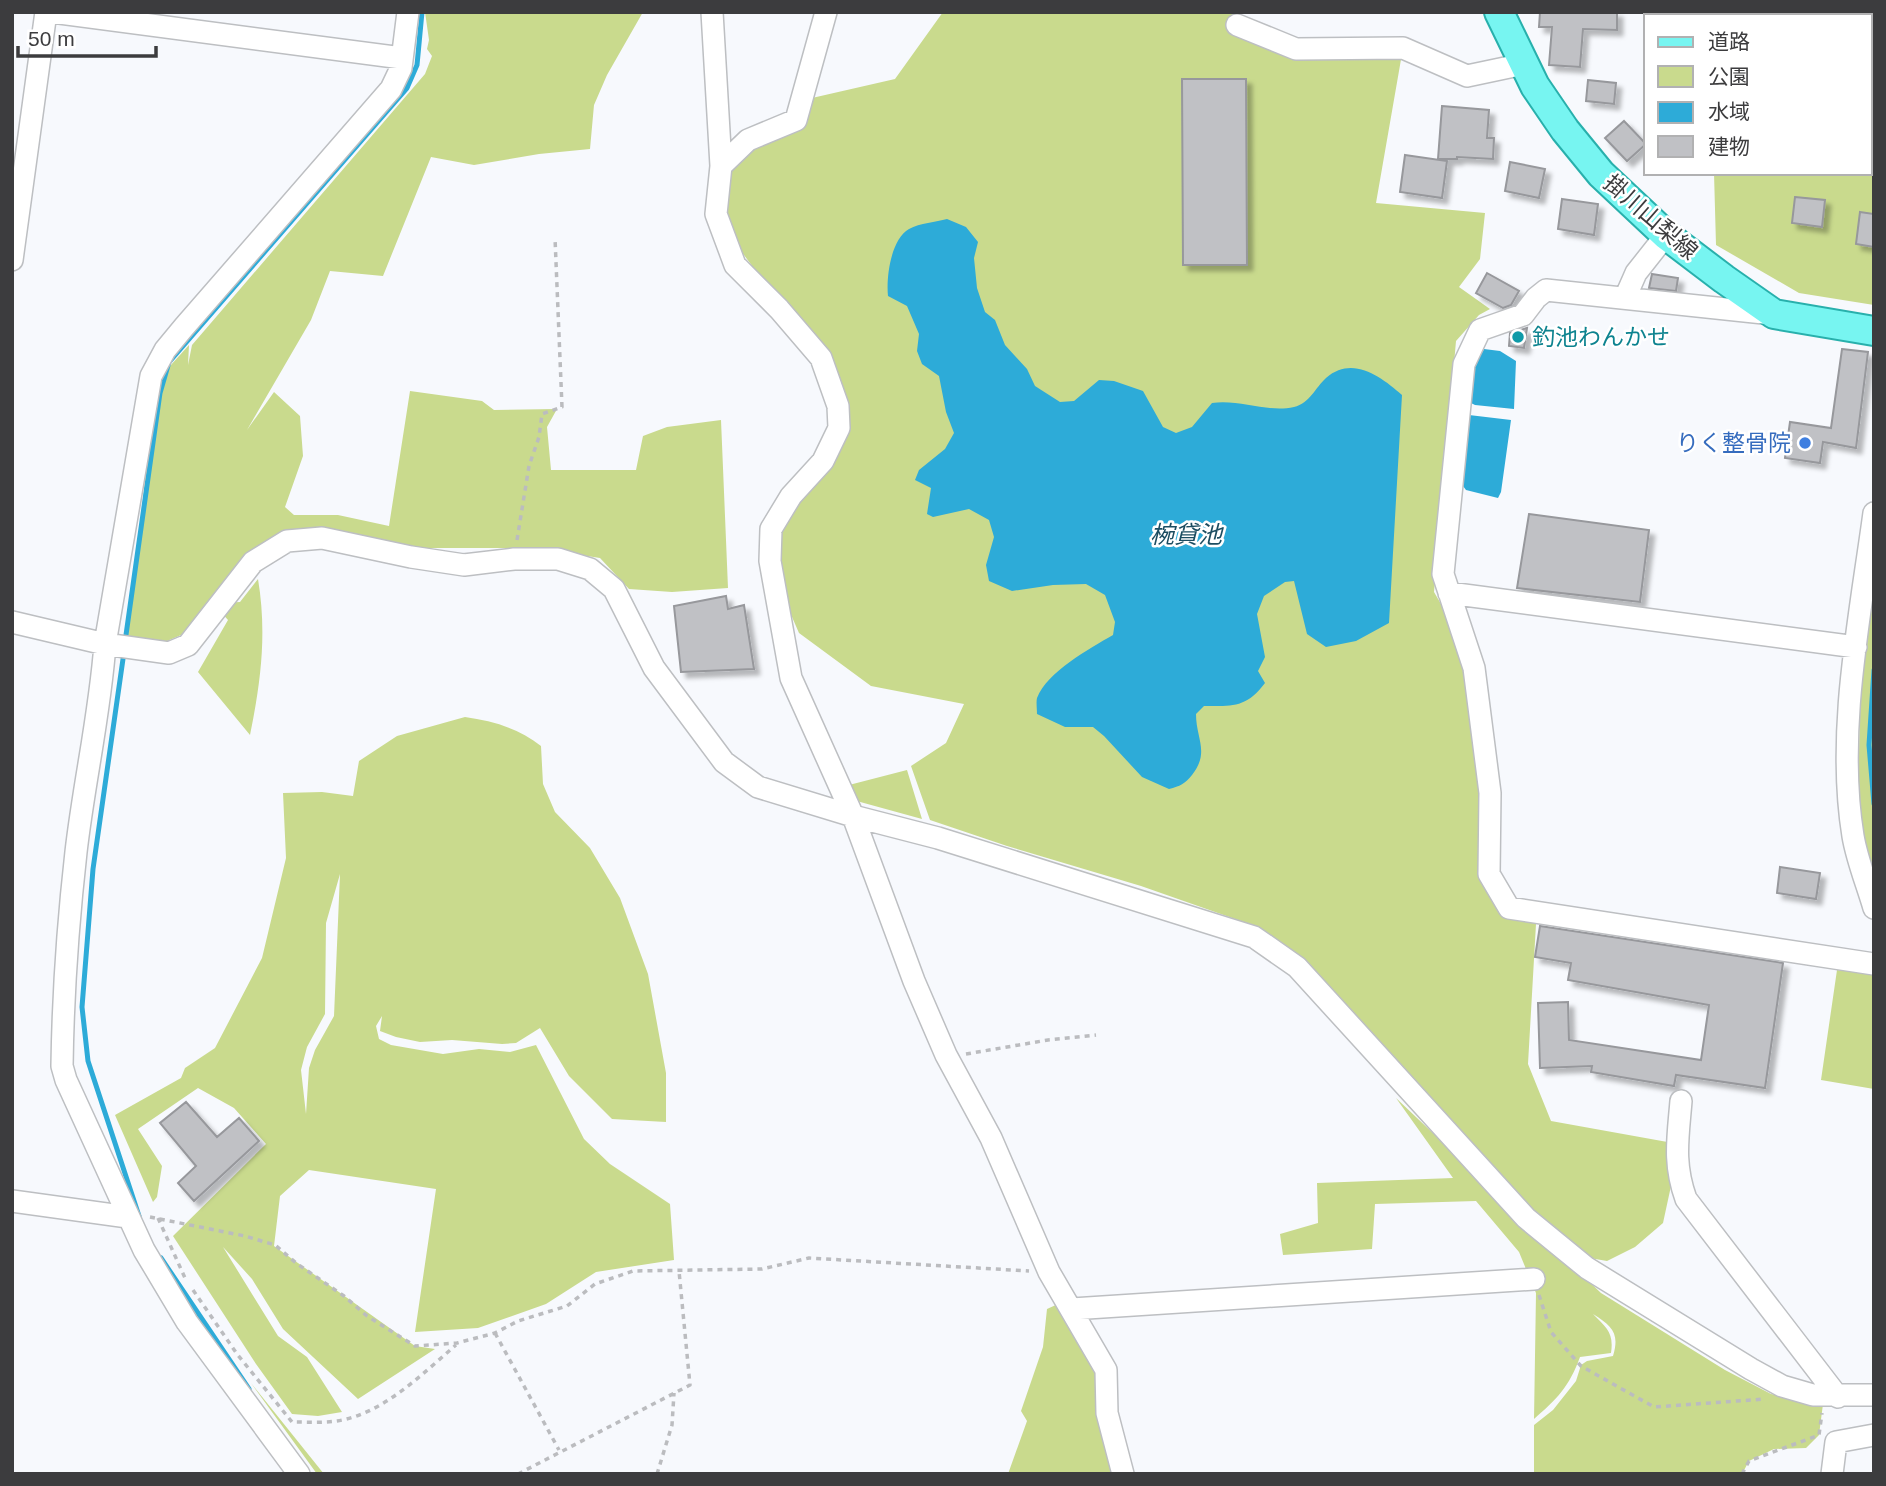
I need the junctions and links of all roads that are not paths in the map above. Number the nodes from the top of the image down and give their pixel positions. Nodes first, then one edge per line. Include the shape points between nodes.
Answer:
1 (46, 12) edge
2 (52, 12) edge
3 (408, 12) edge
4 (712, 12) edge
5 (826, 12) edge
6 (1499, 12) edge
7 (1237, 25) dead end
8 (402, 58) junction
9 (1524, 64) junction
10 (721, 166) junction
11 (1666, 235) junction
12 (12, 260) edge
13 (1625, 298) junction
14 (1774, 314) junction
15 (1874, 331) edge
16 (1874, 513) edge
17 (1448, 593) junction
18 (12, 622) edge
19 (105, 644) junction
20 (1856, 647) junction
21 (853, 816) junction
22 (1874, 908) edge
23 (1874, 964) edge
24 (1681, 1101) dead end
25 (12, 1201) edge
26 (128, 1217) junction
27 (1534, 1279) road end
28 (1072, 1309) junction
29 (1874, 1395) edge
30 (1830, 1400) junction
31 (1874, 1436) edge
32 (299, 1474) edge
33 (1123, 1474) edge
34 (1832, 1474) edge

1 - 12 street
2 - 8 street
3 - 8 street
4 - 10 street
5 - 10 street via 796,120 748,139
6 - 9 main road, 掛川山梨線
7 - 9 street via 1296,49 1403,48 1467,76
8 - 19 street via 391,89 178,334 151,376
9 - 11 main road, 掛川山梨線 via 1584,154
10 - 21 street via 716,214 735,265 821,358 838,406 839,428 823,461 791,496 771,529 770,561 791,678
11 - 13 street via 1636,274
11 - 14 main road, 掛川山梨線
13 - 14 street
13 - 17 street via 1546,290 1523,315 1480,330 1464,364 1443,575
14 - 15 main road, 掛川山梨線
16 - 20 street
17 - 20 street
17 - 23 street via 1474,668 1490,793 1489,874 1509,908
18 - 19 street
19 - 21 street via 169,653 188,645 253,562 288,541 322,538 464,565 558,559 590,569 614,589 654,668 724,762 758,787
19 - 26 street via 76,850 62,1066
20 - 22 street via 1848,789 1853,838
21 - 28 street via 946,1055 991,1138 1049,1272
21 - 30 street via 1254,937 1297,967 1526,1218 1587,1268 1782,1386
24 - 30 street via 1678,1176 1686,1199
25 - 26 street
26 - 32 street via 187,1322
27 - 28 street
28 - 33 street via 1106,1370 1107,1413
29 - 30 street
31 - 34 street via 1836,1442

